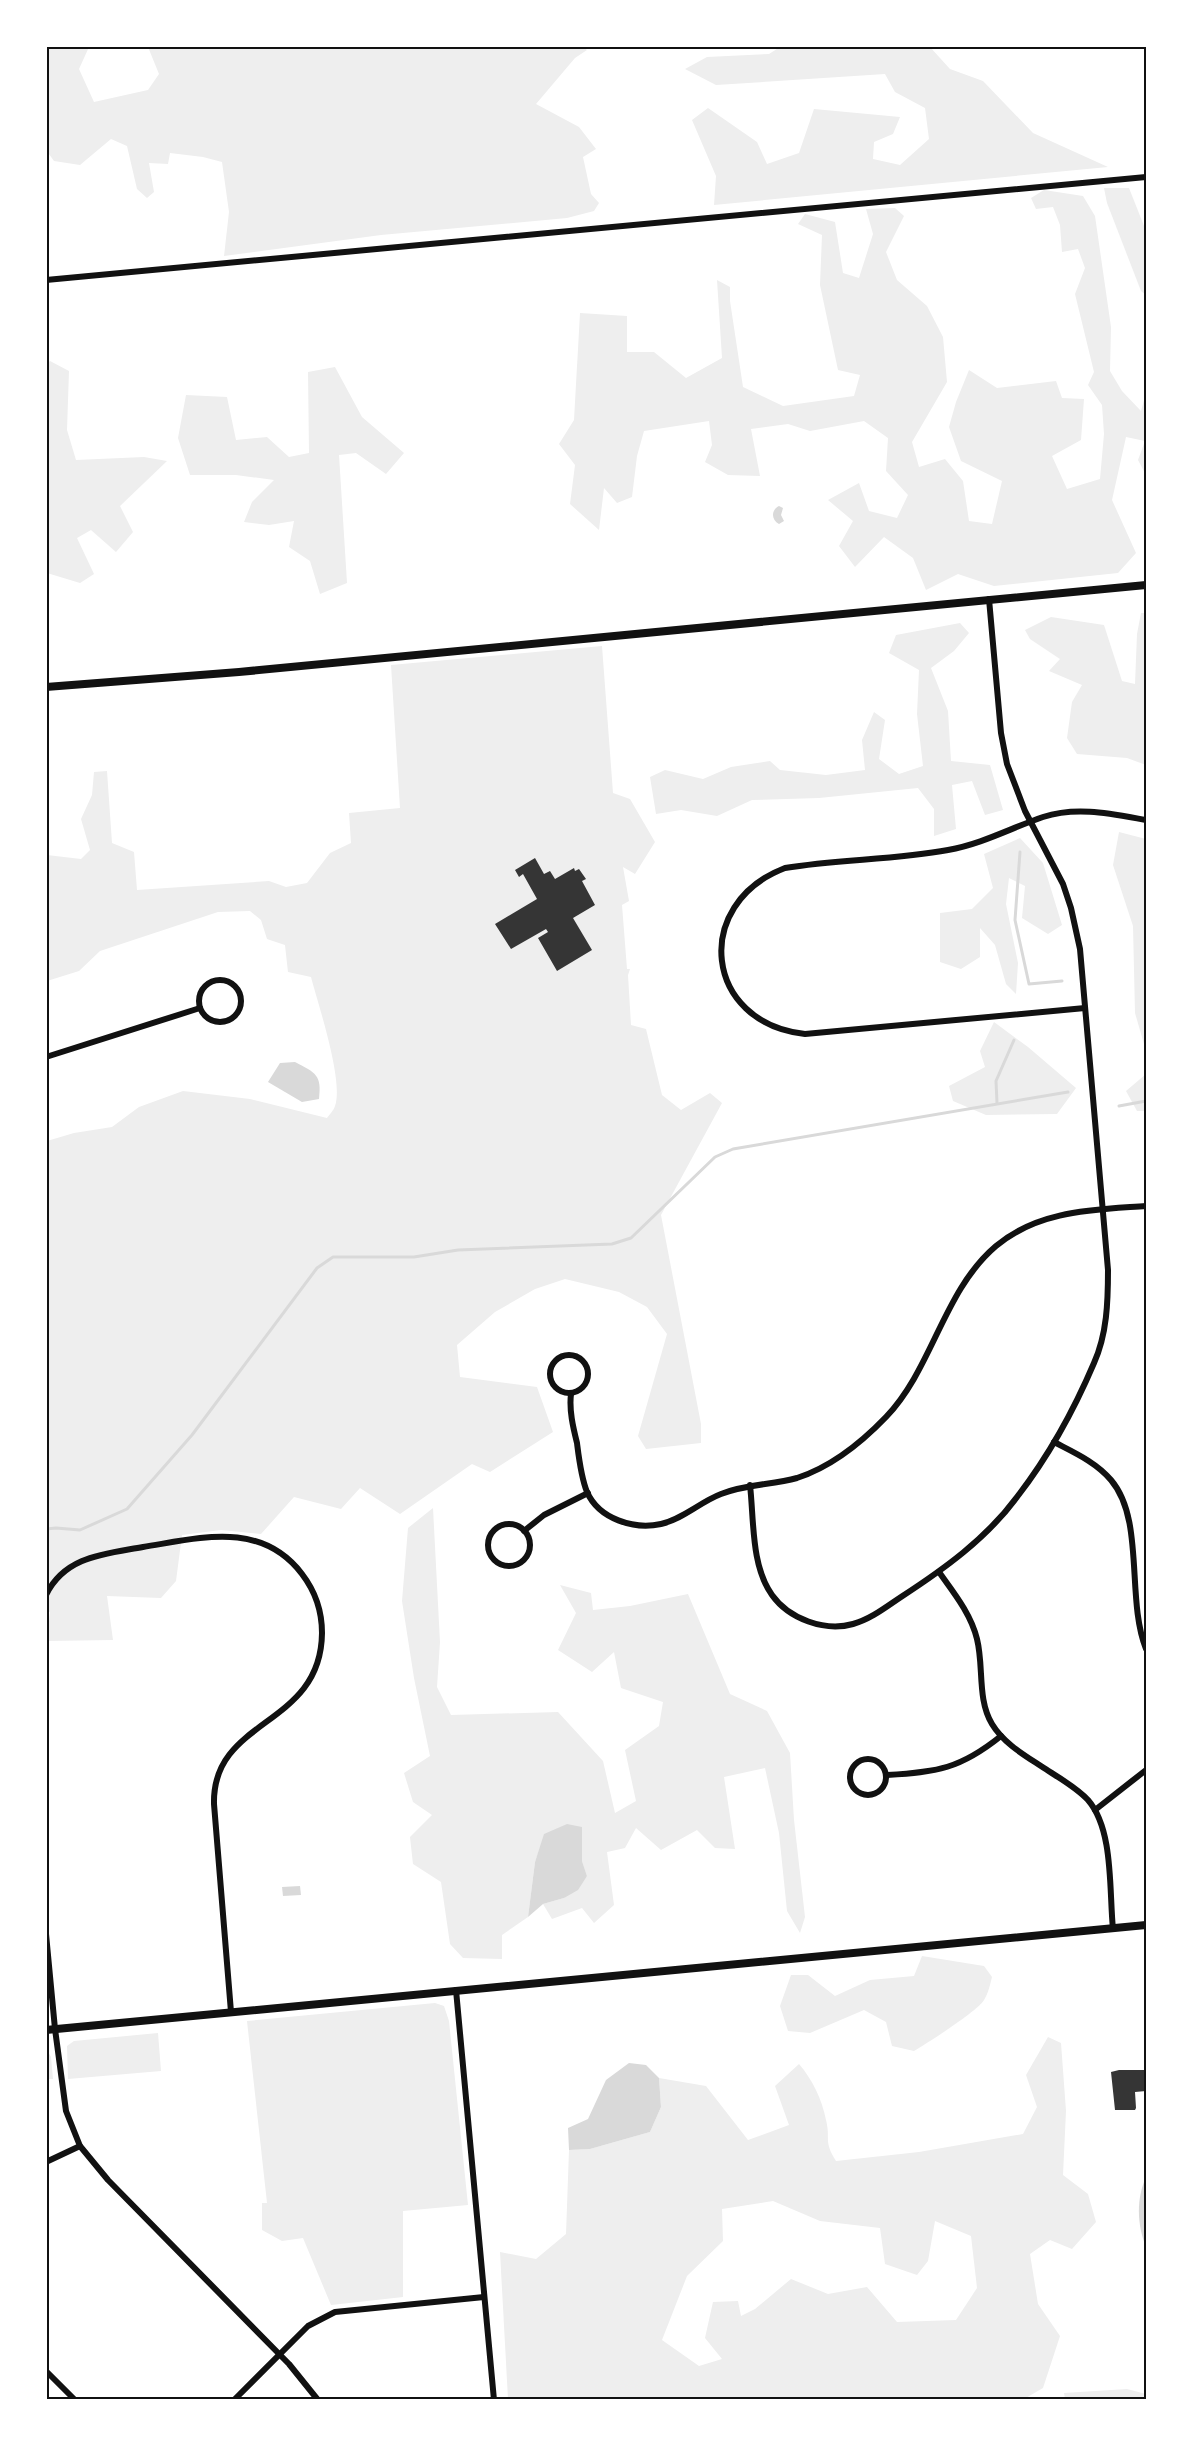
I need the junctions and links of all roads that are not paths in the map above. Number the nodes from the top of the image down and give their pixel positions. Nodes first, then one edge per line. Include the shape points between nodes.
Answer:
1 (1146, 177) edge
2 (46, 280) edge
3 (1146, 585) edge
4 (989, 599) junction
5 (46, 687) edge
6 (1146, 820) edge
7 (1032, 822) junction
8 (200, 1008) junction
9 (1085, 1008) junction
10 (46, 1058) edge
11 (1146, 1206) edge
12 (1103, 1210) junction
13 (571, 1394) junction
14 (1054, 1442) junction
15 (750, 1485) junction
16 (588, 1493) junction
17 (524, 1531) junction
18 (939, 1572) junction
19 (46, 1595) edge
20 (1146, 1649) edge
21 (1000, 1736) junction
22 (1146, 1770) edge
23 (887, 1775) junction
24 (1095, 1810) junction
25 (1146, 1925) edge
26 (1113, 1929) junction
27 (46, 1934) edge
28 (456, 1990) junction
29 (231, 2012) junction
30 (51, 2030) edge
31 (80, 2146) junction
32 (46, 2162) edge
33 (484, 2297) junction
34 (279, 2354) junction
35 (46, 2371) edge
36 (75, 2400) edge
37 (234, 2400) edge
38 (318, 2400) edge
39 (494, 2400) edge

1 - 2 street
3 - 4 main road
4 - 5 main road via 251,671
4 - 7 street via 1003,743 1014,784
6 - 7 street via 1070,812
7 - 9 street via 1071,908 1080,949
7 - 9 street via 967,847 803,865 769,874 745,892 729,916 722,959 729,986 756,1019 772,1028 805,1034
8 - 8 street via 208,1018 228,1020 238,1012 238,992 229,983 215,981 200,994
8 - 10 street
9 - 12 street
11 - 12 street
12 - 14 street via 1108,1270 1104,1328 1094,1363
12 - 15 street via 1068,1212 1043,1220 996,1246 965,1281 919,1372 880,1423 821,1468 795,1478
13 - 13 street via 583,1388 588,1377 585,1364 569,1355 553,1364 550,1375 554,1387
13 - 16 street via 570,1410
14 - 18 street via 998,1521
14 - 20 street via 1111,1479 1122,1498
15 - 16 street via 720,1494 662,1524 646,1526 614,1518
15 - 18 street via 763,1579 788,1610 808,1621 831,1626 853,1624
16 - 17 street via 544,1515
17 - 17 street via 507,1524 495,1529 488,1547 494,1559 514,1565 526,1557 530,1544
18 - 21 street via 972,1626 979,1649 985,1708
19 - 29 street via 69,1567 94,1556 231,1536 255,1540 282,1554 303,1575 315,1596 322,1641 313,1674 294,1701 235,1745 219,1769 214,1786
21 - 23 street via 974,1757 951,1767
21 - 24 street via 1077,1789
22 - 24 street
23 - 23 street via 882,1765 866,1759 855,1764 850,1781 862,1794 874,1795 884,1787
24 - 26 street via 1104,1833
25 - 26 street
26 - 28 street
27 - 30 street
28 - 29 street
28 - 33 street
29 - 30 street
30 - 31 street via 66,2111
31 - 32 street
31 - 34 street via 108,2180
33 - 34 street via 335,2312 308,2326
33 - 39 street
34 - 37 street
34 - 38 street
35 - 36 street

